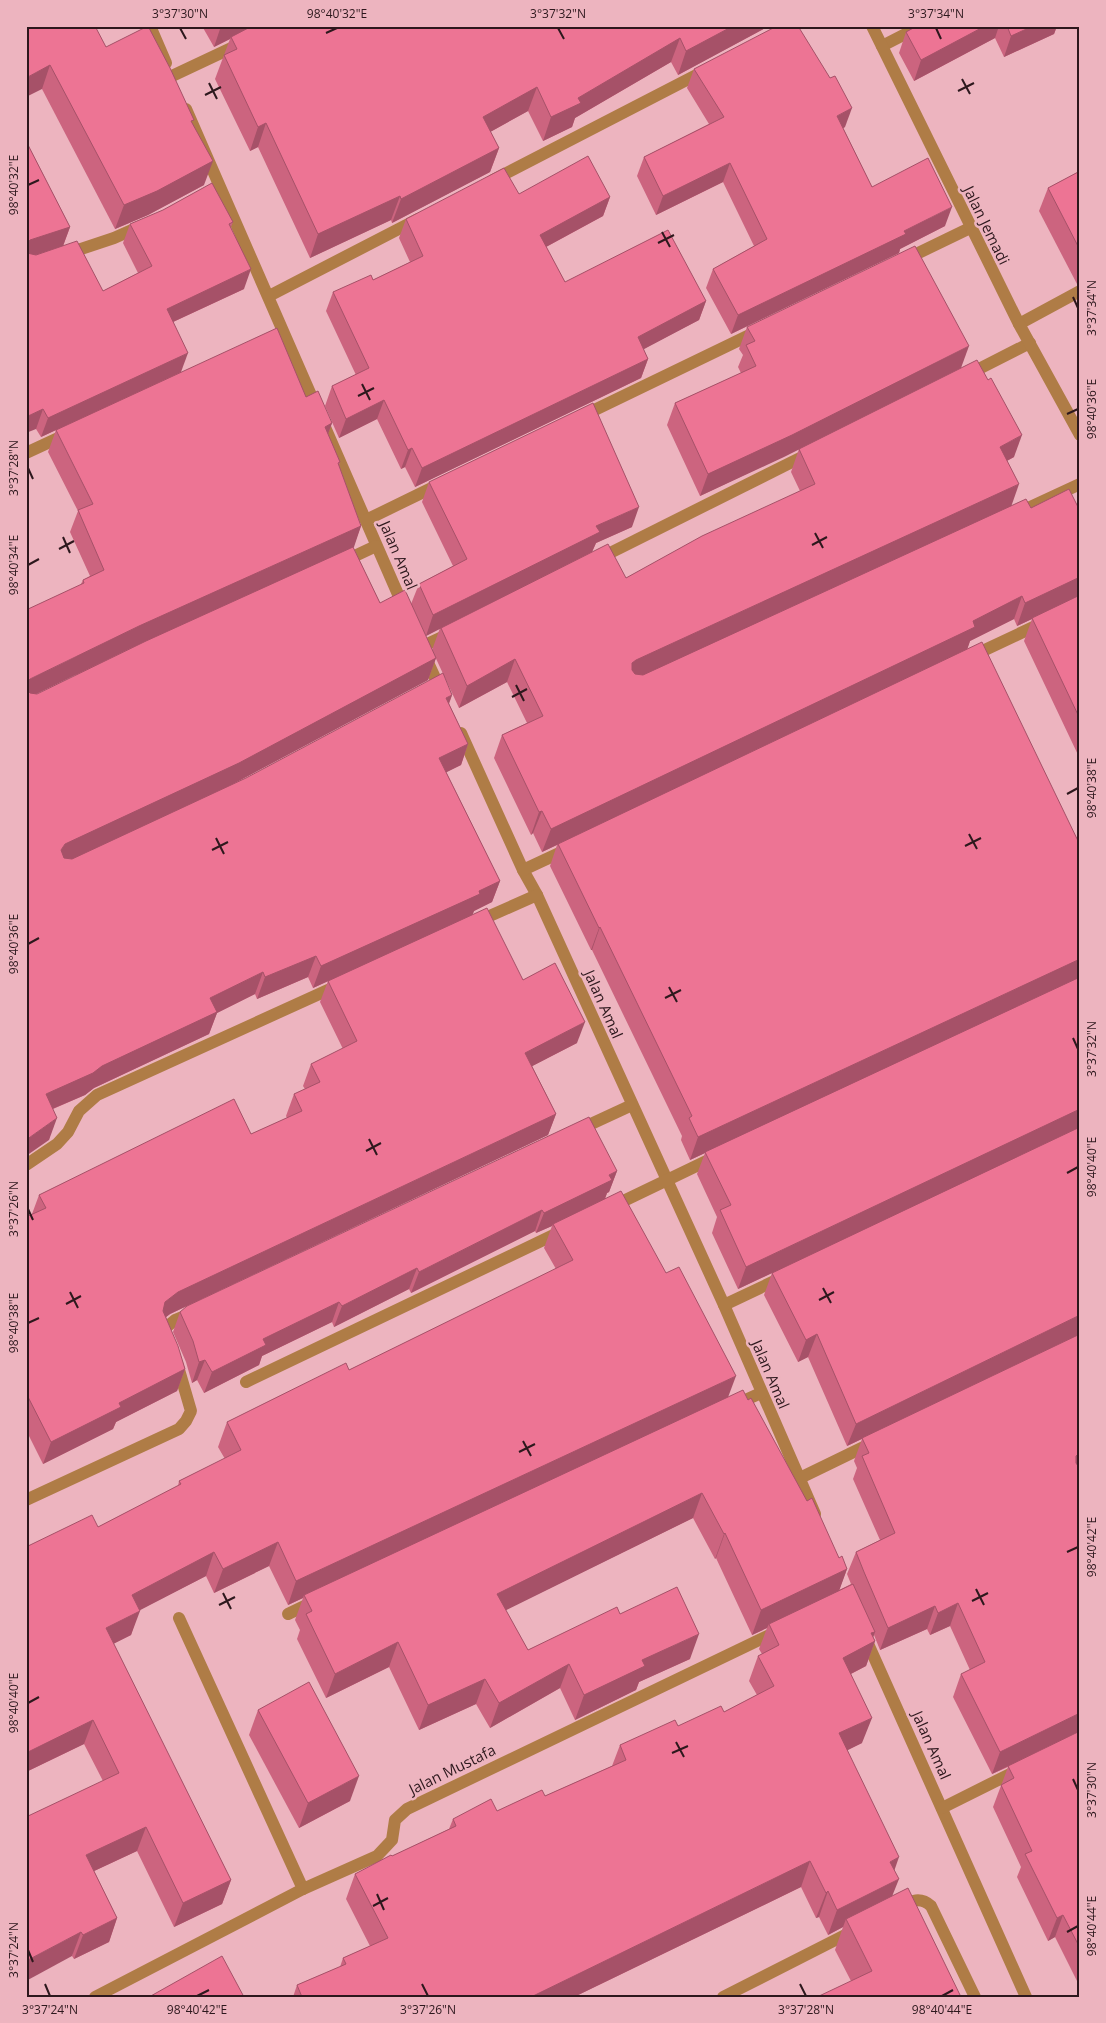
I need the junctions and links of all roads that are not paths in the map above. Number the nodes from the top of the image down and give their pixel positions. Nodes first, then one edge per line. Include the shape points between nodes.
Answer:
1 (150, 26) edge
2 (872, 26) edge
3 (921, 26) edge
4 (250, 39) edge
5 (882, 46) junction
6 (720, 63) edge
7 (176, 86) junction
8 (481, 186) edge
9 (428, 213) edge
10 (152, 222) edge
11 (970, 228) junction
12 (53, 258) edge
13 (890, 267) edge
14 (1080, 291) edge
15 (269, 296) junction
16 (1019, 324) junction
17 (766, 327) edge
18 (1030, 343) junction
19 (960, 378) edge
20 (570, 421) edge
21 (83, 427) edge
22 (1080, 435) edge
23 (820, 448) edge
24 (26, 453) edge
25 (455, 477) edge
26 (1080, 484) edge
27 (1008, 517) edge
28 (366, 520) junction
29 (376, 546) junction
30 (590, 563) edge
31 (331, 566) edge
32 (1053, 618) edge
33 (410, 622) edge
34 (466, 625) edge
35 (963, 660) edge
36 (446, 702) edge
37 (454, 720) edge
38 (577, 844) edge
39 (523, 870) junction
40 (537, 894) junction
41 (465, 928) edge
42 (348, 981) edge
43 (632, 1105) junction
44 (570, 1134) edge
45 (729, 1151) edge
46 (26, 1165) edge
47 (666, 1180) junction
48 (603, 1210) edge
49 (577, 1223) edge
50 (795, 1271) edge
51 (724, 1305) junction
52 (202, 1308) edge
53 (246, 1382) dead end
54 (761, 1393) junction
55 (719, 1412) edge
56 (887, 1436) edge
57 (800, 1478) junction
58 (26, 1500) edge
59 (818, 1524) edge
60 (324, 1597) edge
61 (288, 1614) dead end
62 (178, 1618) dead end
63 (794, 1624) edge
64 (860, 1626) edge
65 (1028, 1765) edge
66 (942, 1808) junction
67 (303, 1889) junction
68 (892, 1911) edge
69 (865, 1925) edge
70 (96, 1997) edge
71 (723, 1997) edge
72 (976, 1997) edge
73 (1026, 1997) edge

1 - 7 street, Jalan Amal
2 - 5 street, Jalan Jemadi
3 - 5 street
4 - 7 street
5 - 11 street, Jalan Jemadi
6 - 8 street
7 - 15 street, Jalan Amal via 216,188
9 - 15 street
10 - 12 street
11 - 13 street
11 - 16 street, Jalan Jemadi
14 - 16 street
15 - 28 street, Jalan Amal via 280,335
16 - 18 street, Jalan Jemadi
17 - 20 street
18 - 19 street
18 - 22 street, Jalan Jemadi
21 - 24 street
23 - 30 street
25 - 28 street
26 - 27 street
28 - 29 street, Jalan Amal
29 - 31 street
29 - 33 street, Jalan Amal
32 - 35 street
34 - 36 street via 420,643 434,687
37 - 39 street, Jalan Amal
38 - 39 street
39 - 40 street, Jalan Amal
40 - 41 street
40 - 43 street, Jalan Amal
42 - 46 street via 97,1095 79,1111 57,1144
43 - 44 street
43 - 47 street, Jalan Amal
45 - 47 street
47 - 48 street
47 - 51 street, Jalan Amal
49 - 53 street
50 - 51 street
51 - 54 street, Jalan Amal
52 - 58 street via 175,1320 163,1330 178,1365 191,1411 180,1429
54 - 55 street
54 - 57 street, Jalan Amal
56 - 57 street
57 - 59 street, Jalan Amal
60 - 61 street
62 - 67 street
63 - 67 street, Jalan Mustafa via 407,1809 395,1820 392,1840 377,1856
64 - 66 street, Jalan Amal
65 - 66 street
66 - 73 street, Jalan Amal
67 - 70 street, Jalan Mustafa
68 - 72 street via 918,1899 931,1906
69 - 71 street

